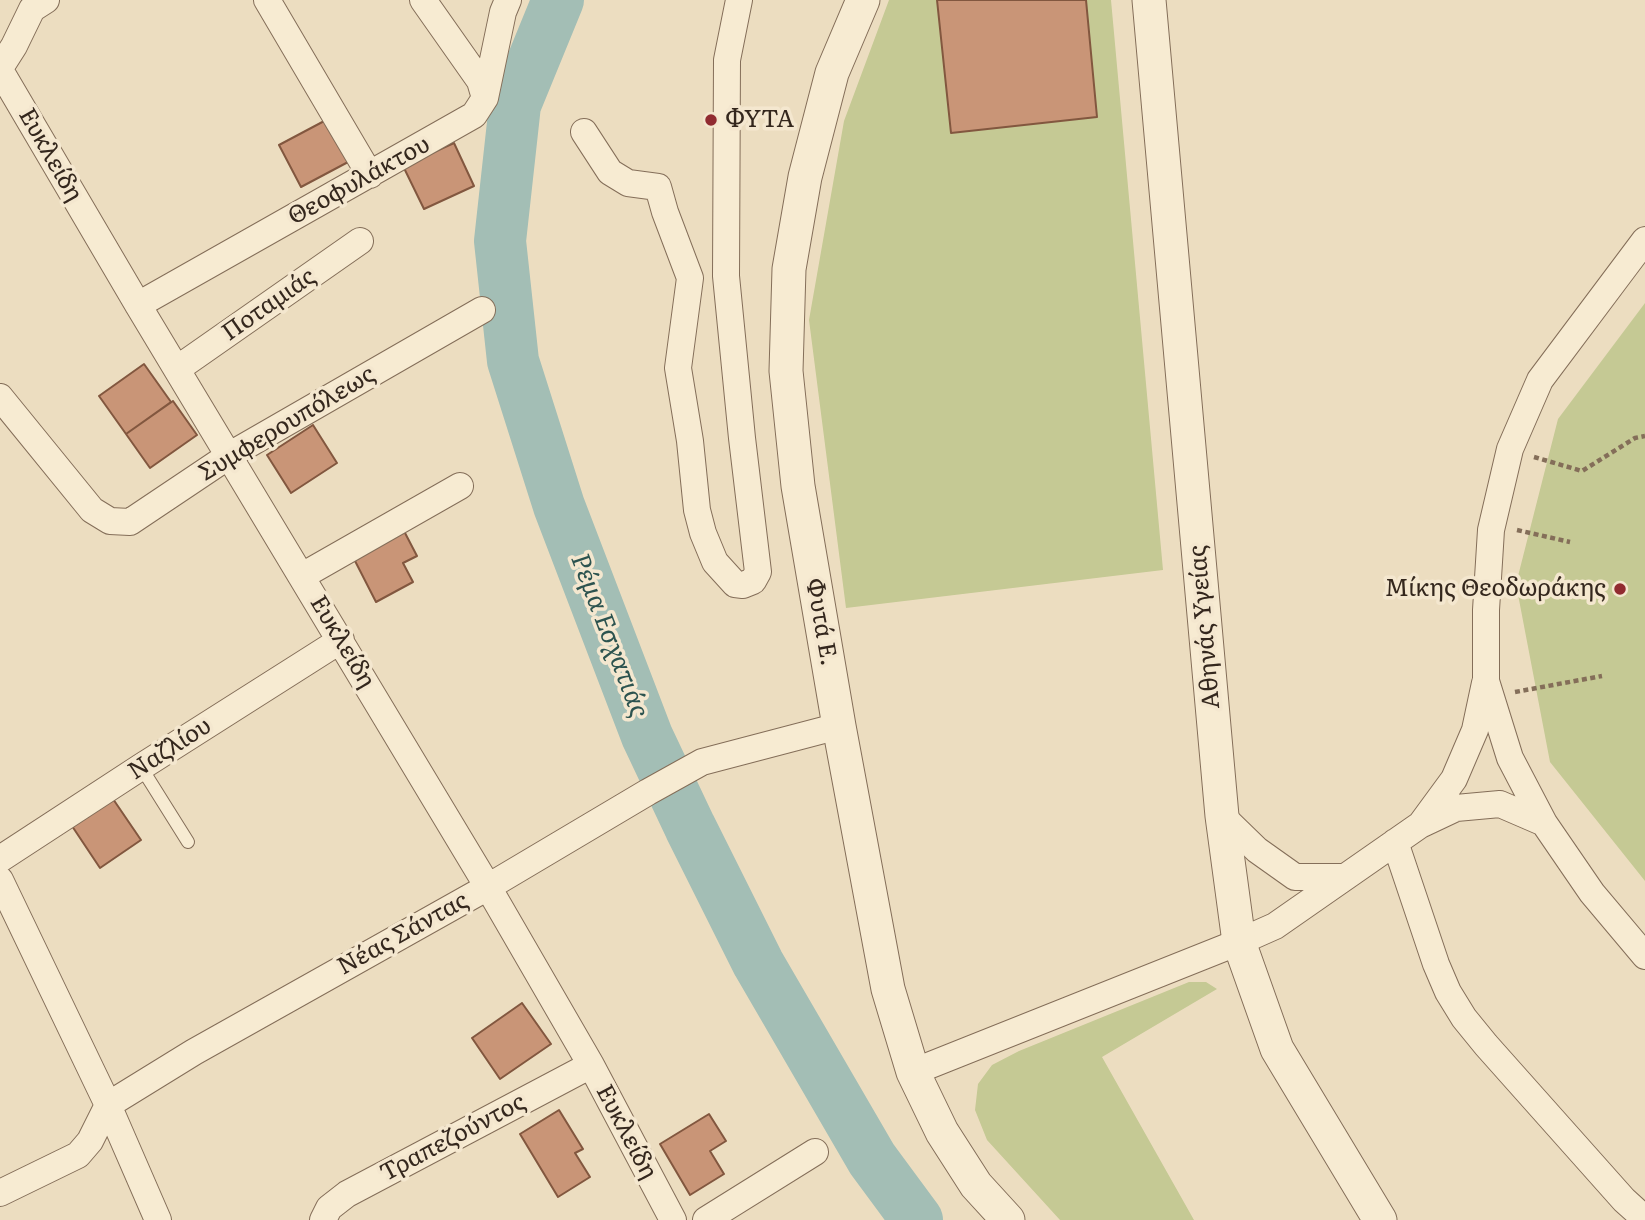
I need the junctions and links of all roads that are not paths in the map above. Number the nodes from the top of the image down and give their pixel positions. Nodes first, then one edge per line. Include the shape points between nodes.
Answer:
1 (267, 0) edge
2 (423, 0) edge
3 (509, 0) edge
4 (739, 0) edge
5 (863, 0) edge
6 (1149, 0) edge
7 (35, 3) edge
8 (0, 69) edge
9 (485, 99) junction
10 (584, 132) dead end
11 (370, 175) junction
12 (1645, 240) edge
13 (360, 241) dead end
14 (138, 305) junction
15 (482, 310) dead end
16 (177, 369) junction
17 (0, 397) edge
18 (230, 454) junction
19 (460, 486) dead end
20 (302, 576) junction
21 (341, 640) junction
22 (1488, 689) junction
23 (839, 726) junction
24 (141, 766) junction
25 (1222, 816) junction
26 (1544, 823) junction
27 (1420, 825) junction
28 (188, 842) dead end
29 (1395, 842) junction
30 (0, 859) edge
31 (1345, 877) junction
32 (0, 880) edge
33 (488, 887) junction
34 (1239, 942) junction
35 (1645, 956) edge
36 (591, 1065) junction
37 (913, 1072) junction
38 (108, 1105) junction
39 (816, 1152) dead end
40 (0, 1193) edge
41 (1645, 1219) edge
42 (158, 1220) edge
43 (323, 1220) edge
44 (673, 1220) edge
45 (706, 1220) edge
46 (1008, 1220) edge
47 (1380, 1220) edge

1 - 11 street
2 - 9 street via 480,81
3 - 9 street
4 - 10 street via 727,60 726,276 758,572 753,581 743,585 735,584 715,562 697,510 678,368 690,278 658,187 628,183 610,172
5 - 23 street, Φυτά Ε. via 832,73 805,177 789,269 786,371 798,486
6 - 25 street, Αθηνάς Υγείας
7 - 8 street
8 - 14 street, Ευκλείδη
9 - 11 street, Θεοφυλάκτου via 474,116
11 - 14 street, Θεοφυλάκτου
12 - 22 street via 1540,380 1510,449 1493,524 1486,610
13 - 16 street, Ποταμιάς
14 - 16 street, Ευκλείδη
15 - 18 street, Συμφερουπόλεως
16 - 18 street, Ευκλείδη
17 - 18 street, Συμφερουπόλεως via 92,510 110,521 130,522
18 - 20 street, Ευκλείδη
19 - 20 street
20 - 21 street, Ευκλείδη
21 - 24 street, Ναζλίου
21 - 33 street, Ευκλείδη
22 - 26 street via 1510,758
22 - 27 street via 1454,779
23 - 33 street, Νέας Σάντας via 702,762
23 - 37 street, Φυτά Ε. via 888,989
24 - 28 lane
24 - 30 street, Ναζλίου
25 - 31 street via 1257,850 1295,877
25 - 34 street, Αθηνάς Υγείας
26 - 27 street via 1500,804 1456,808
26 - 35 street via 1592,893
27 - 29 street
29 - 31 street
29 - 41 street via 1436,964 1464,1018
31 - 34 street via 1275,926
32 - 38 street
33 - 36 street, Ευκλείδη
33 - 38 street, Νέας Σάντας
34 - 37 street
34 - 47 street, Αθηνάς Υγείας via 1277,1049
36 - 43 street, Τραπεζούντος via 347,1194 329,1208
36 - 44 street, Ευκλείδη
37 - 46 street, Φυτά Ε. via 942,1132 976,1185
38 - 40 street via 78,1155
38 - 42 street
39 - 45 street

